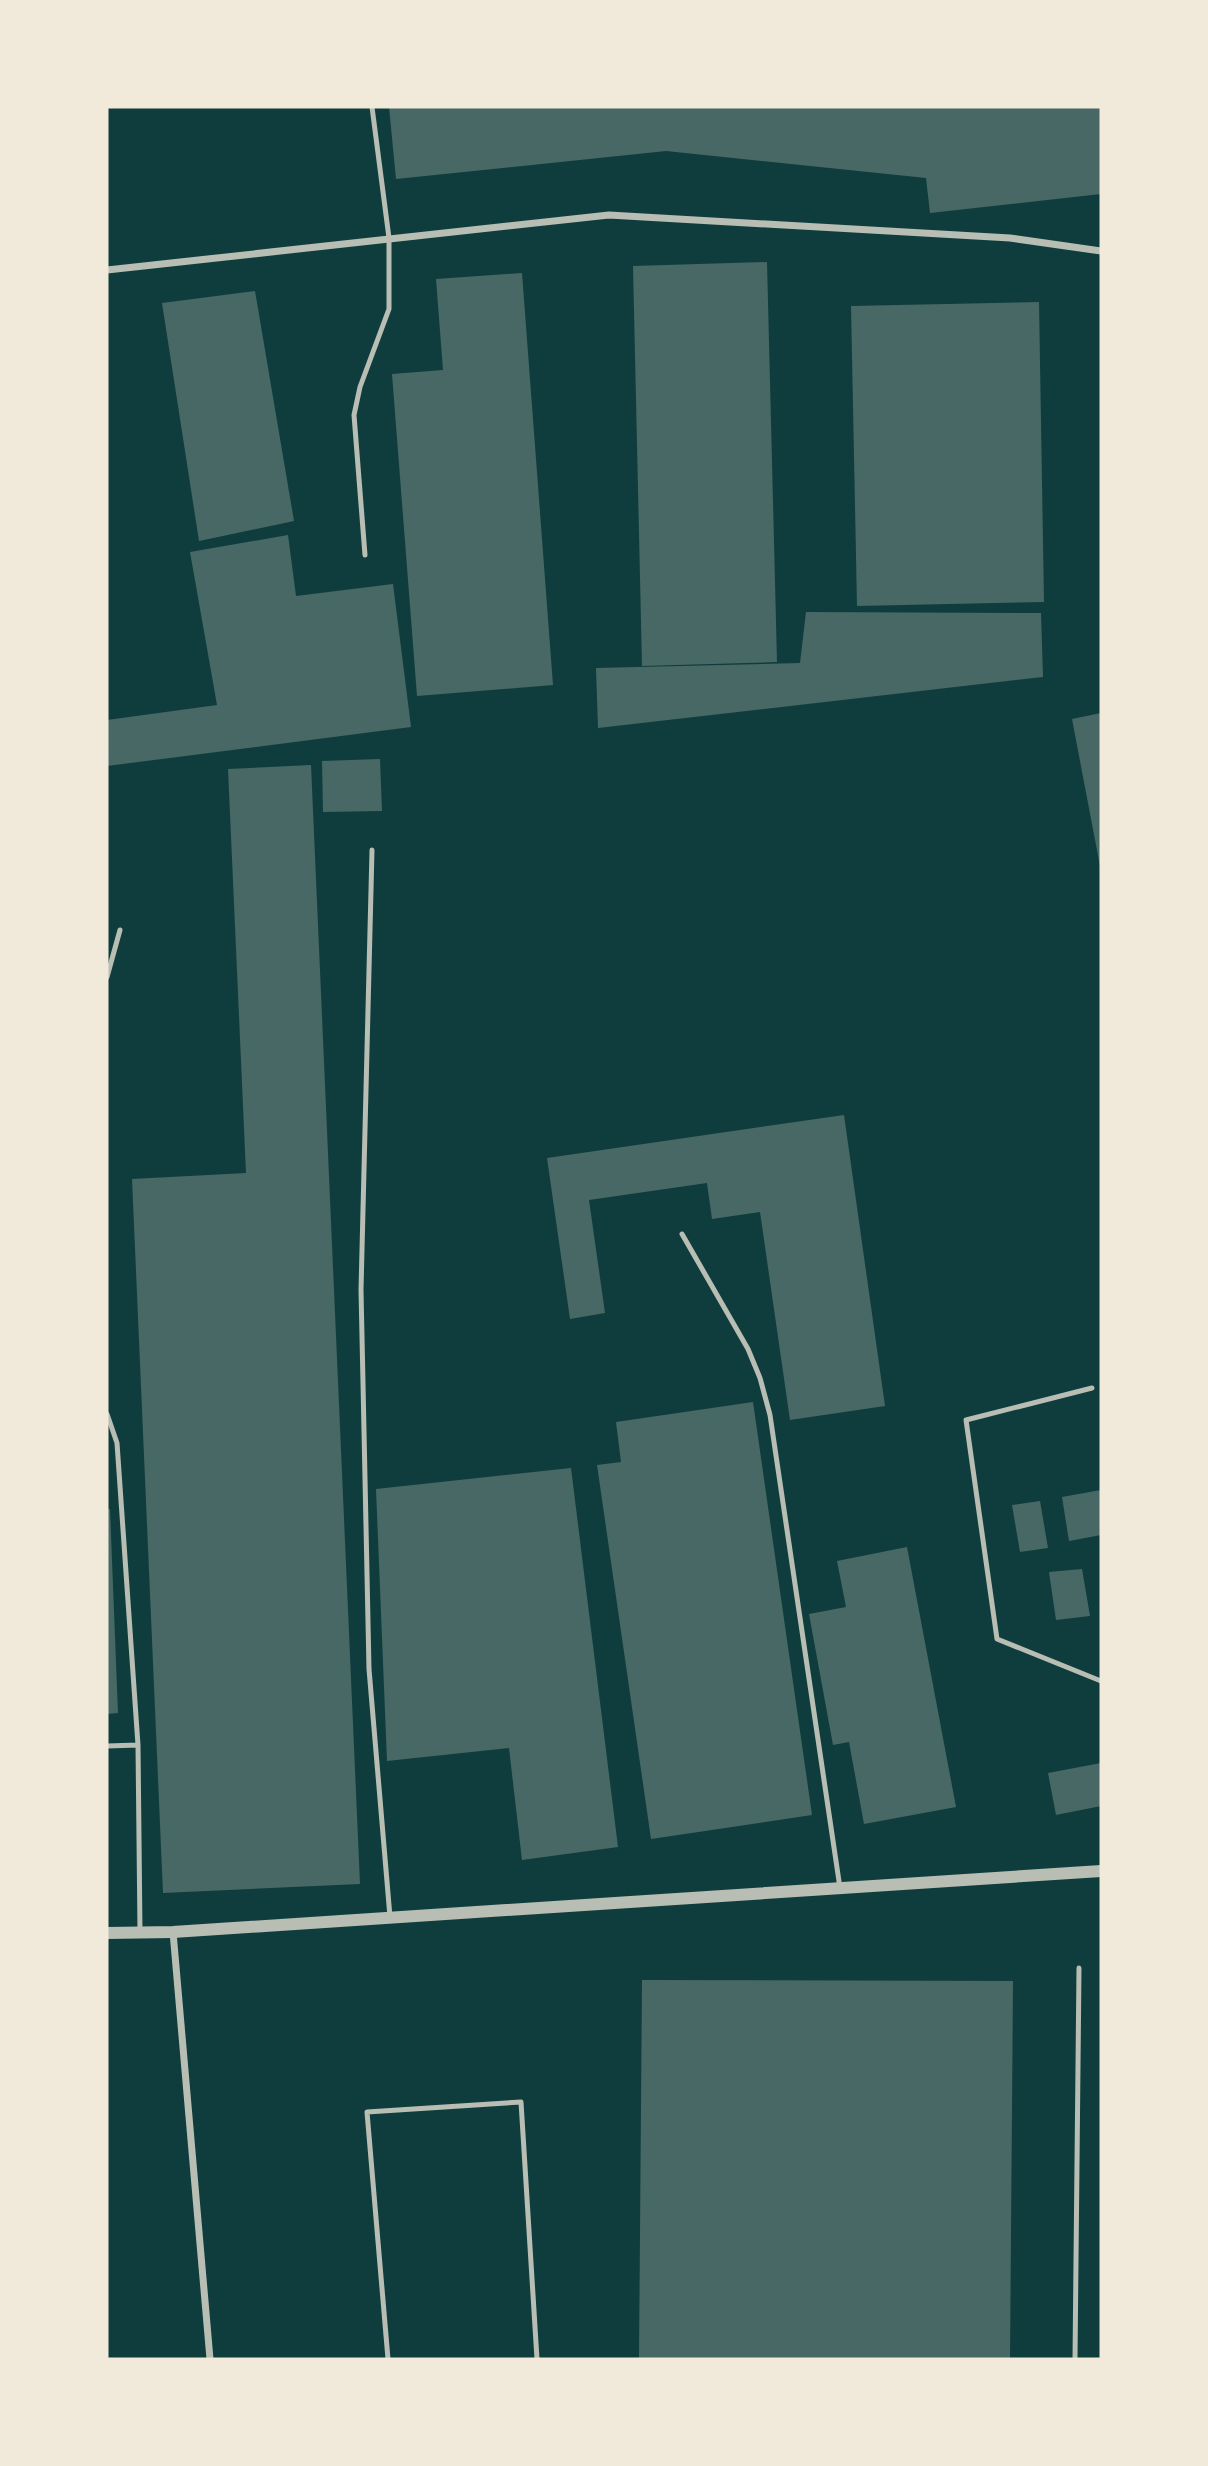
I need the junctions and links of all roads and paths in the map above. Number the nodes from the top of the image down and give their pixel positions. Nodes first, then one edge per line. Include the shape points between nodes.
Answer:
1 (372, 107) edge
2 (389, 238) junction
3 (1101, 251) edge
4 (107, 270) edge
5 (365, 555) dead end
6 (372, 850) dead end
7 (120, 930) dead end
8 (107, 977) edge
9 (681, 1234) dead end
10 (1092, 1388) dead end
11 (107, 1413) edge
12 (1101, 1681) edge
13 (138, 1745) junction
14 (107, 1746) edge
15 (1101, 1871) edge
16 (840, 1888) junction
17 (390, 1917) junction
18 (173, 1932) junction
19 (107, 1933) edge
20 (140, 1933) junction
21 (1079, 1968) dead end
22 (210, 2359) edge
23 (388, 2359) edge
24 (537, 2359) edge
25 (1074, 2359) edge

1 - 2 lane
2 - 3 street via 624,215 1010,238
2 - 4 street
2 - 5 lane via 389,309 354,415
6 - 17 lane via 362,1357 369,1669
7 - 8 lane
9 - 16 lane via 748,1349 771,1415
10 - 12 lane via 966,1420 997,1639
11 - 13 lane via 117,1443
13 - 14 lane
13 - 20 lane
15 - 16 street
16 - 17 street
17 - 18 street
18 - 20 street
18 - 22 street
19 - 20 street
21 - 25 lane
23 - 24 lane via 367,2112 521,2102

